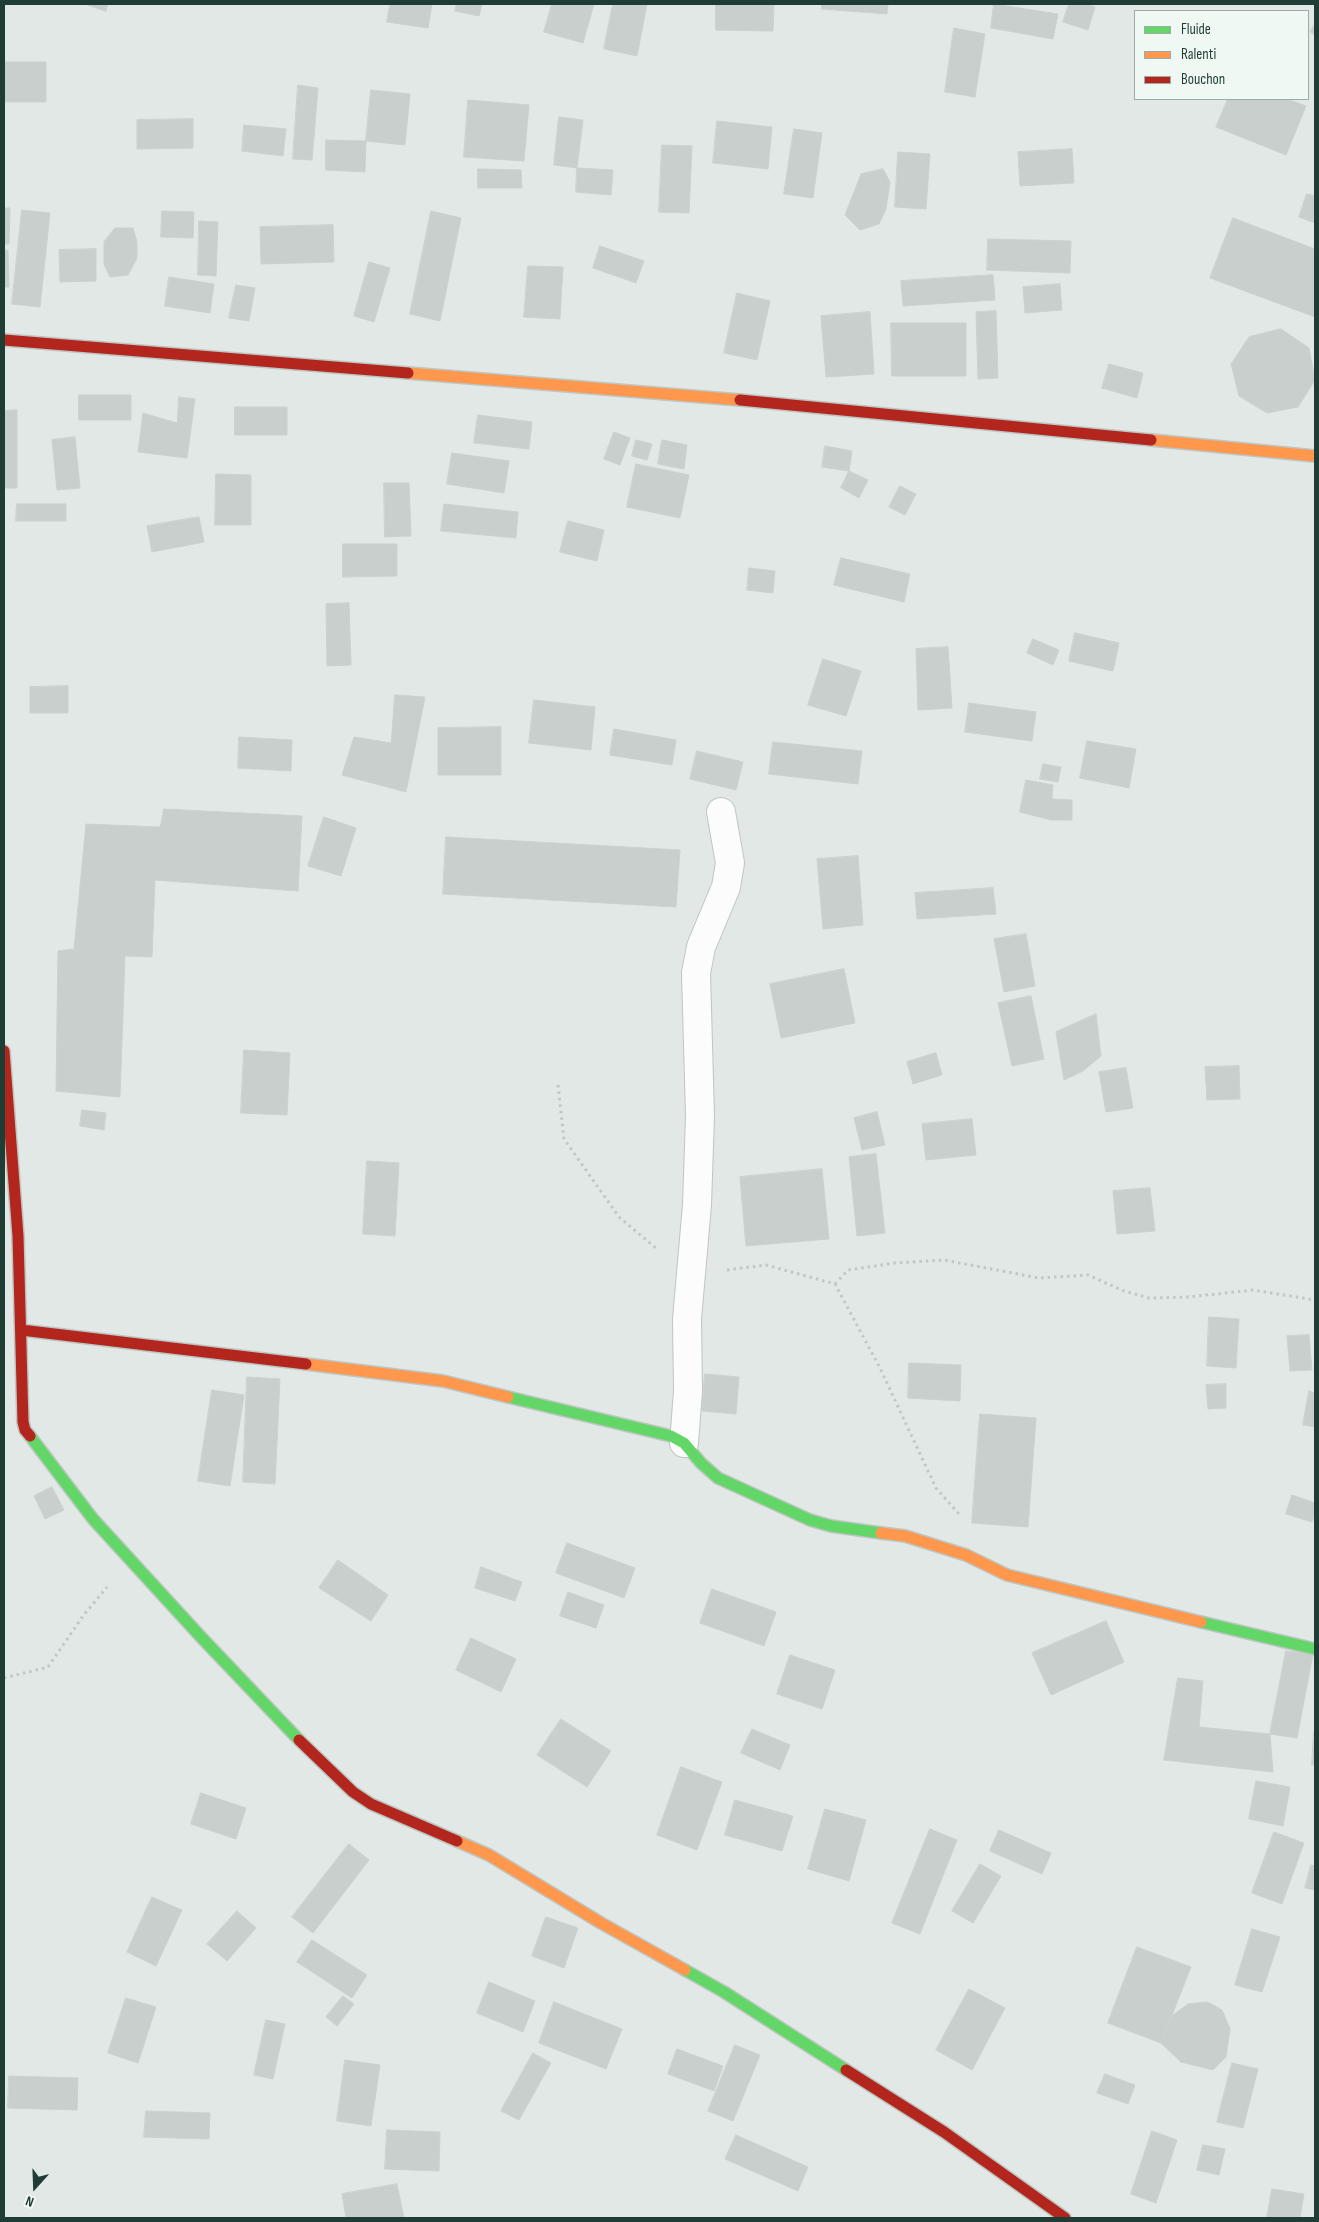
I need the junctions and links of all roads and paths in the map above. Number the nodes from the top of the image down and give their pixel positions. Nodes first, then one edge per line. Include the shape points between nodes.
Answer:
1 (4, 340) edge
2 (1315, 456) edge
3 (721, 812) dead end
4 (4, 1051) edge
5 (558, 1085) dead end
6 (691, 1275) junction
7 (835, 1284) junction
8 (1315, 1300) edge
9 (21, 1330) junction
10 (684, 1443) junction
11 (965, 1520) dead end
12 (130, 1559) junction
13 (1315, 1649) edge
14 (4, 1678) edge
15 (1065, 2218) edge

1 - 2 street via 812,407
3 - 6 street via 730,863 726,887 700,947 696,973 700,1116
4 - 9 street via 18,1236
5 - 6 path via 564,1139 619,1217
6 - 7 path via 766,1265
6 - 10 street
7 - 8 path via 848,1270 944,1260 1039,1278 1088,1275 1149,1298 1253,1290
7 - 11 path via 879,1366 936,1488
9 - 10 street via 444,1381 671,1436
9 - 12 street via 25,1430 94,1519
10 - 13 street via 718,1478 810,1520 905,1536 966,1555 1008,1575
12 - 14 path via 83,1616 48,1667
12 - 15 street via 288,1729 353,1792 371,1804 489,1855 724,1992 944,2132

